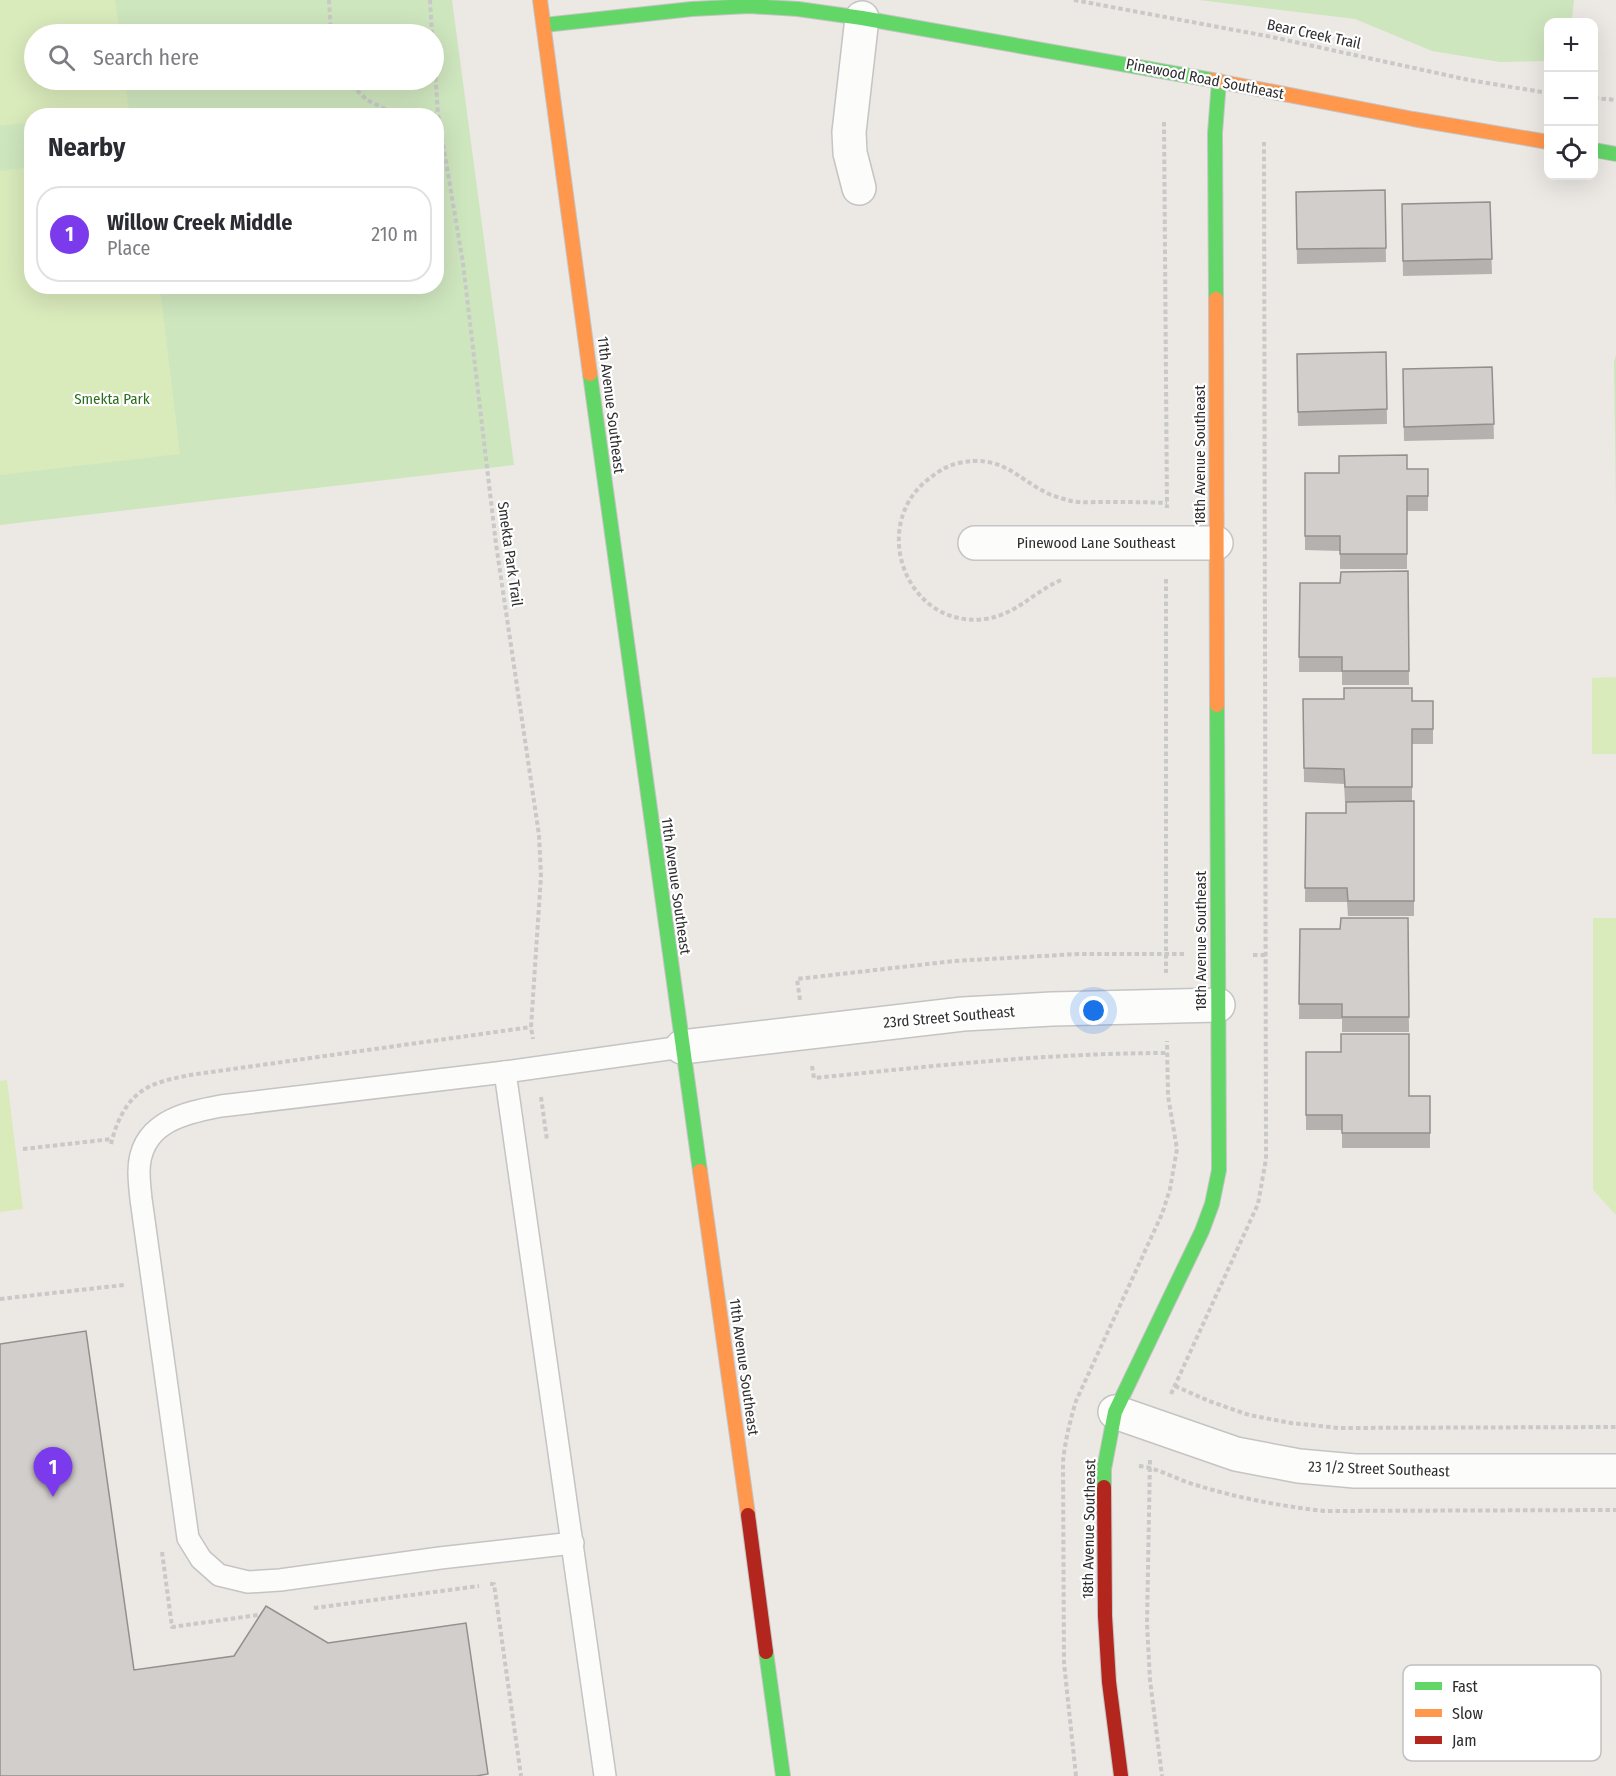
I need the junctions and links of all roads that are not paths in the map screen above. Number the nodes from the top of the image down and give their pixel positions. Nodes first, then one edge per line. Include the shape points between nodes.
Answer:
1 (540, 0) edge
2 (862, 18) junction
3 (544, 26) junction
4 (1219, 81) junction
5 (1544, 141) edge
6 (1598, 151) edge
7 (1616, 154) edge
8 (859, 188) dead end
9 (975, 543) dead end
10 (1216, 543) junction
11 (1218, 1005) junction
12 (682, 1047) junction
13 (505, 1072) junction
14 (1115, 1412) junction
15 (1616, 1471) edge
16 (573, 1543) junction
17 (605, 1776) edge
18 (783, 1776) edge
19 (1120, 1776) edge

1 - 3 street, 11th Avenue Southeast
2 - 3 street, Pinewood Road Southeast via 749,6
2 - 4 street, Pinewood Road Southeast
2 - 8 street via 849,132
3 - 12 street, 11th Avenue Southeast
4 - 5 street, Pinewood Road Southeast
4 - 10 street, 18th Avenue Southeast via 1215,133
6 - 7 street
9 - 10 street, Pinewood Lane Southeast
10 - 11 street, 18th Avenue Southeast
11 - 12 street, 23rd Street Southeast via 974,1014
11 - 14 street, 18th Avenue Southeast via 1218,1170 1212,1204
12 - 13 lane
12 - 18 street, 11th Avenue Southeast
13 - 16 lane
13 - 16 lane via 190,1112 169,1120 143,1148 139,1170 188,1538 201,1559 219,1575 248,1581
14 - 15 street, 23 1/2 Street Southeast via 1236,1454 1299,1466 1355,1471
14 - 19 street, 18th Avenue Southeast via 1104,1469 1104,1616
16 - 17 lane

